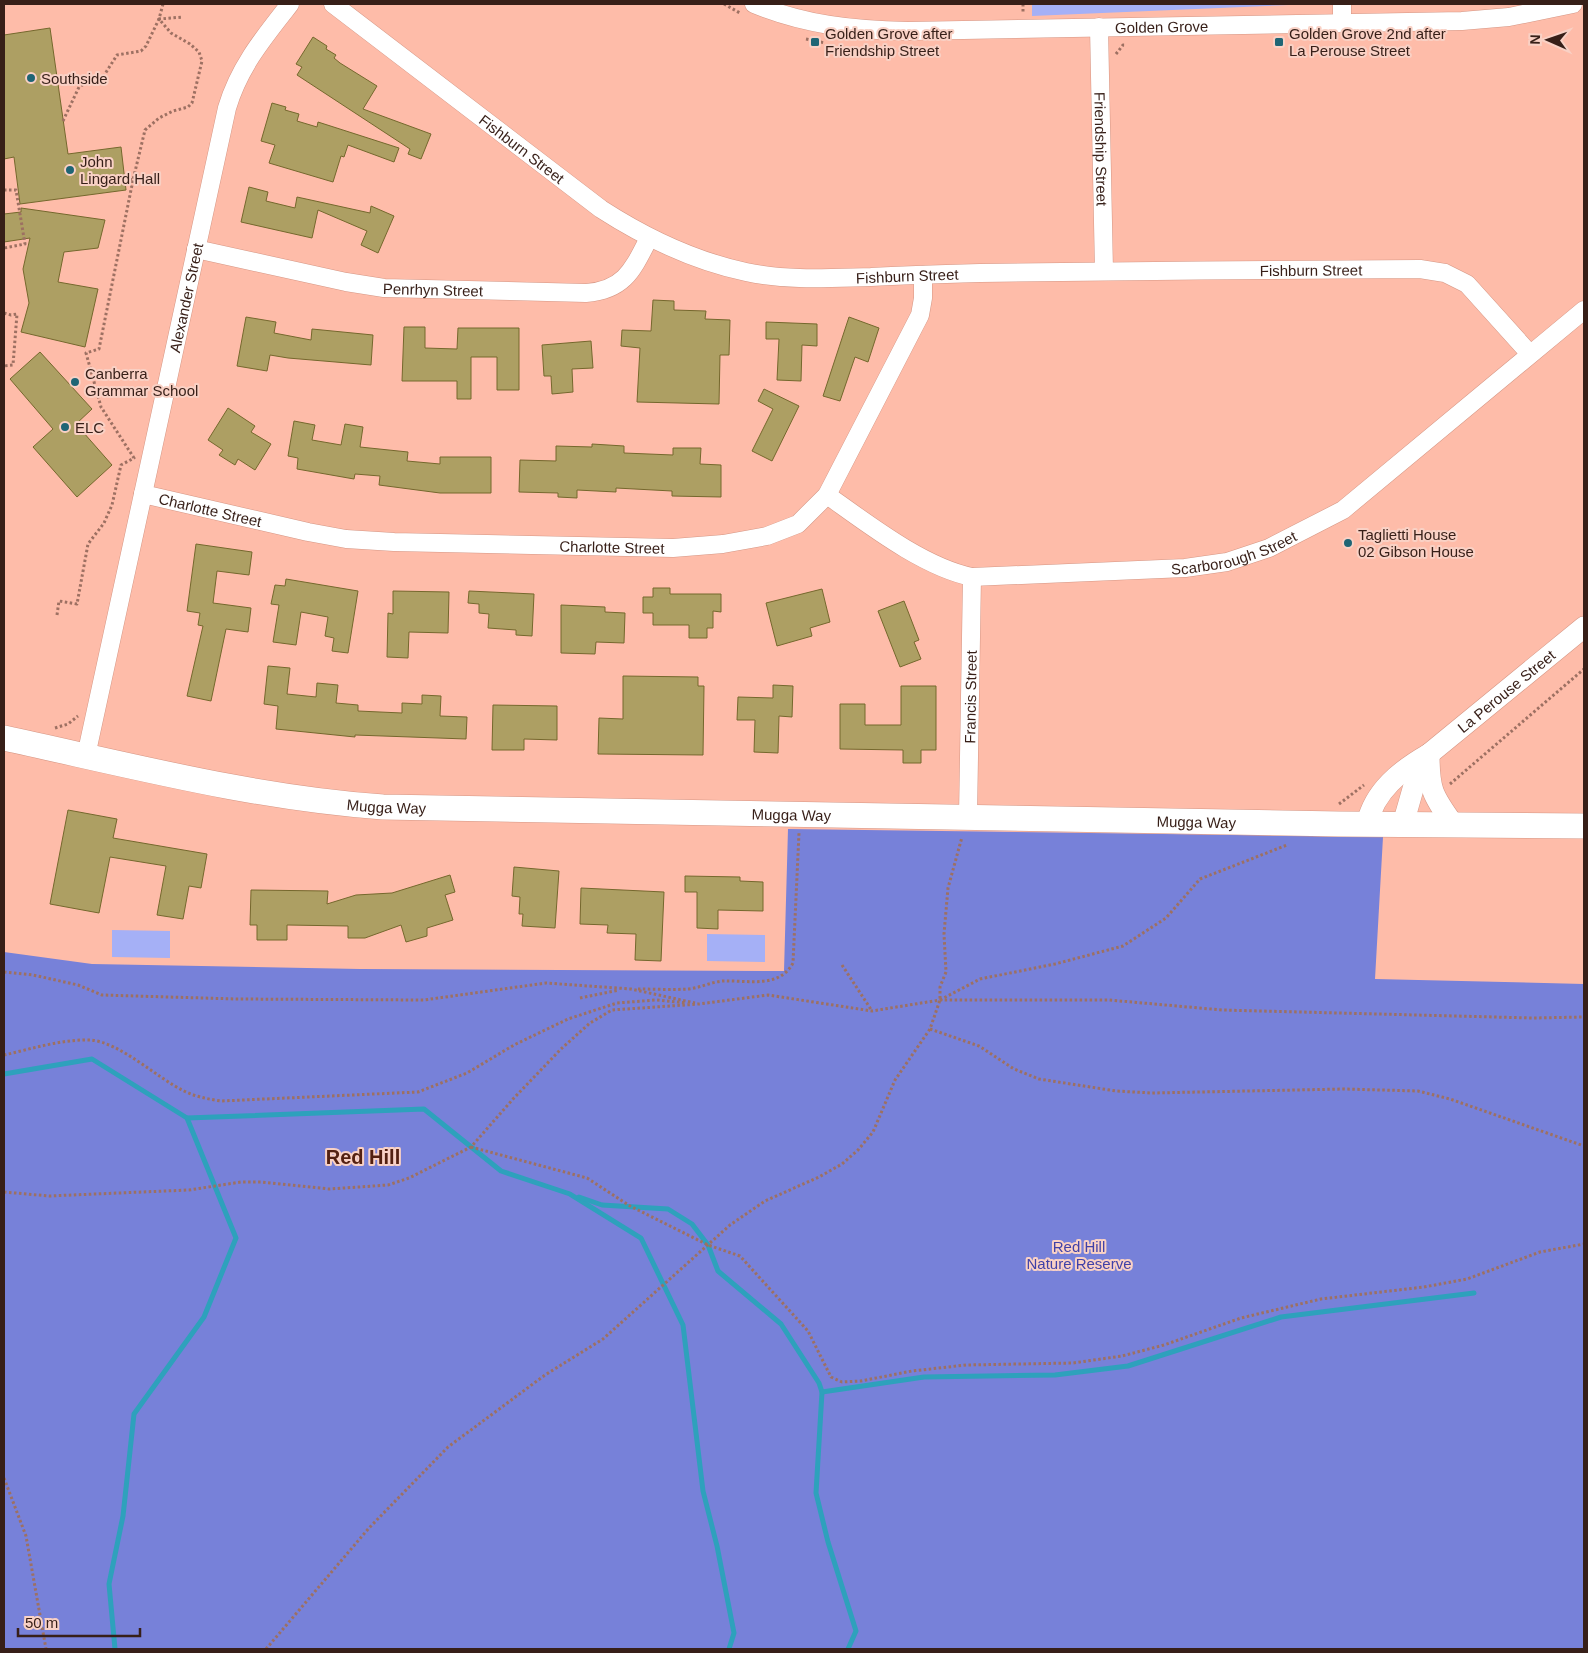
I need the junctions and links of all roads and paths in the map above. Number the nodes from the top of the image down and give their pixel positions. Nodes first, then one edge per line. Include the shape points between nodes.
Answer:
1 (163, 4) edge
2 (290, 4) edge
3 (333, 4) edge
4 (754, 4) edge
5 (1342, 4) edge
6 (1573, 4) edge
7 (183, 17) dead end
8 (158, 19) junction
9 (1342, 22) junction
10 (1099, 27) junction
11 (63, 121) dead end
12 (124, 178) dead end
13 (133, 180) junction
14 (4, 190) edge
15 (648, 238) junction
16 (4, 248) edge
17 (196, 249) junction
18 (1104, 271) junction
19 (923, 274) junction
20 (1584, 310) edge
21 (4, 313) edge
22 (1530, 354) junction
23 (4, 366) edge
24 (143, 494) junction
25 (827, 495) junction
26 (972, 577) junction
27 (58, 615) dead end
28 (1584, 627) edge
29 (1584, 669) edge
30 (4, 738) edge
31 (1429, 754) junction
32 (86, 756) junction
33 (1447, 786) dead end
34 (798, 815) junction
35 (968, 817) junction
36 (1368, 824) junction
37 (1403, 824) junction
38 (1453, 824) junction
39 (1584, 826) edge
40 (1293, 842) dead end
41 (842, 965) dead end
42 (4, 972) edge
43 (631, 989) junction
44 (580, 998) dead end
45 (940, 1000) junction
46 (699, 1004) junction
47 (872, 1011) junction
48 (1584, 1017) edge
49 (930, 1029) junction
50 (4, 1055) edge
51 (1584, 1146) edge
52 (472, 1147) junction
53 (4, 1192) edge
54 (1584, 1244) edge
55 (708, 1245) junction
56 (4, 1478) edge
57 (46, 1649) edge
58 (266, 1649) edge

1 - 8 path
2 - 17 street, Alexander Street via 247,61 232,92
3 - 15 street, Fishburn Street via 601,209
4 - 10 street, Golden Grove via 818,24 873,30
5 - 9 street
6 - 9 street, Golden Grove via 1509,17 1462,21
7 - 8 path
8 - 11 path via 141,51 117,55 103,77 79,87
8 - 13 path via 171,33 199,52 202,61 192,103 159,118 145,130
9 - 10 street, Golden Grove
10 - 18 street, Friendship Street
12 - 13 path
13 - 27 path via 99,348 86,354 101,407 134,458 121,465 112,505 104,523 88,544 77,604 59,601
14 - 16 path via 16,190 25,244
15 - 17 street, Penrhyn Street via 632,269 621,282 608,289 586,293 384,288
15 - 19 street, Fishburn Street via 721,266 778,277 806,279
17 - 24 street, Alexander Street
18 - 19 street, Fishburn Street
18 - 22 street, Fishburn Street via 1436,271 1467,284
19 - 25 street, Charlotte Street via 920,315
20 - 22 street, Scarborough Street
21 - 23 path via 17,314 13,365
22 - 26 street, Scarborough Street via 1343,510 1269,548 1227,562 1185,568
24 - 25 street, Charlotte Street via 346,539 673,548 767,536 798,524
24 - 32 street, Alexander Street
25 - 26 street, Scarborough Street via 878,532 915,553
26 - 35 street, Francis Street
28 - 31 street, La Perouse Street
29 - 33 path
30 - 32 main road, Mugga Way
31 - 36 street, La Perouse Street via 1394,778 1377,798
31 - 37 street, La Perouse Street via 1415,782
31 - 38 street via 1432,793
32 - 34 main road, Mugga Way via 262,793 336,804 442,810
34 - 35 main road, Mugga Way
34 - 43 path via 794,963 789,970 770,981 721,981 690,988
35 - 36 main road, Mugga Way
35 - 45 path via 948,888 944,934 946,972 940,987
36 - 37 main road, Mugga Way
37 - 38 main road, Mugga Way
38 - 39 main road, Mugga Way
40 - 45 path via 1200,879 1166,918 1123,946 980,979
41 - 47 path
42 - 43 path via 34,975 102,994 236,999 424,1000 546,984
43 - 44 path
43 - 46 path
45 - 47 path
45 - 48 path via 1109,1000 1222,1010
45 - 49 path
46 - 47 path via 768,995
46 - 50 path via 656,1000 617,1003 601,1008 568,1019 514,1045 467,1073 418,1092 221,1101 183,1091 113,1046 92,1040 64,1042
46 - 52 path via 612,1010 590,1023 513,1099
49 - 51 path via 979,1046 1014,1069 1040,1079 1152,1093 1344,1089 1418,1091
49 - 55 path via 895,1080 873,1132 858,1150 827,1173 745,1213
52 - 53 path via 410,1178 388,1185 329,1189 241,1182 189,1190 58,1196
52 - 55 path via 587,1178 630,1206
54 - 55 path via 1540,1252 1467,1279 1424,1288 1321,1299 1241,1318 1122,1356 1073,1363 966,1365 842,1382 831,1377 808,1331 740,1256
55 - 58 path via 603,1339 545,1375 448,1447 370,1528
56 - 57 path via 26,1536

